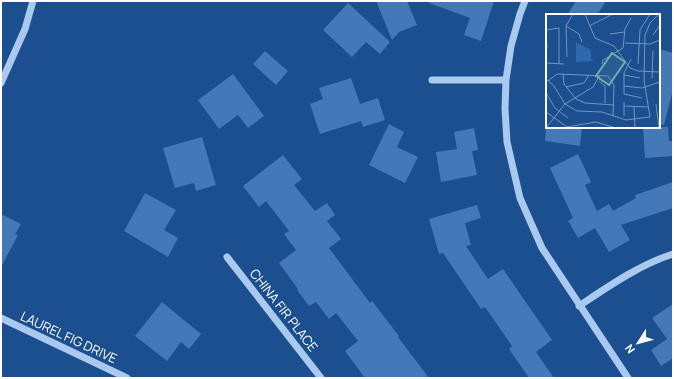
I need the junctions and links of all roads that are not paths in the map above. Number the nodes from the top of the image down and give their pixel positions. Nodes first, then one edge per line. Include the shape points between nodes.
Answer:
1 (33, 1) edge
2 (526, 1) edge
3 (432, 80) dead end
4 (506, 80) junction
5 (1, 83) edge
6 (673, 254) edge
7 (227, 257) dead end
8 (579, 306) junction
9 (1, 318) edge
10 (127, 378) edge
11 (321, 378) edge
12 (628, 378) edge

1 - 5 street via 25,29
2 - 4 street via 511,46
3 - 4 street
4 - 8 street via 507,142 520,198 542,248
6 - 8 street via 632,272
7 - 11 street, CHINA FIR PLACE
8 - 12 street
9 - 10 street, LAUREL FIG DRIVE

